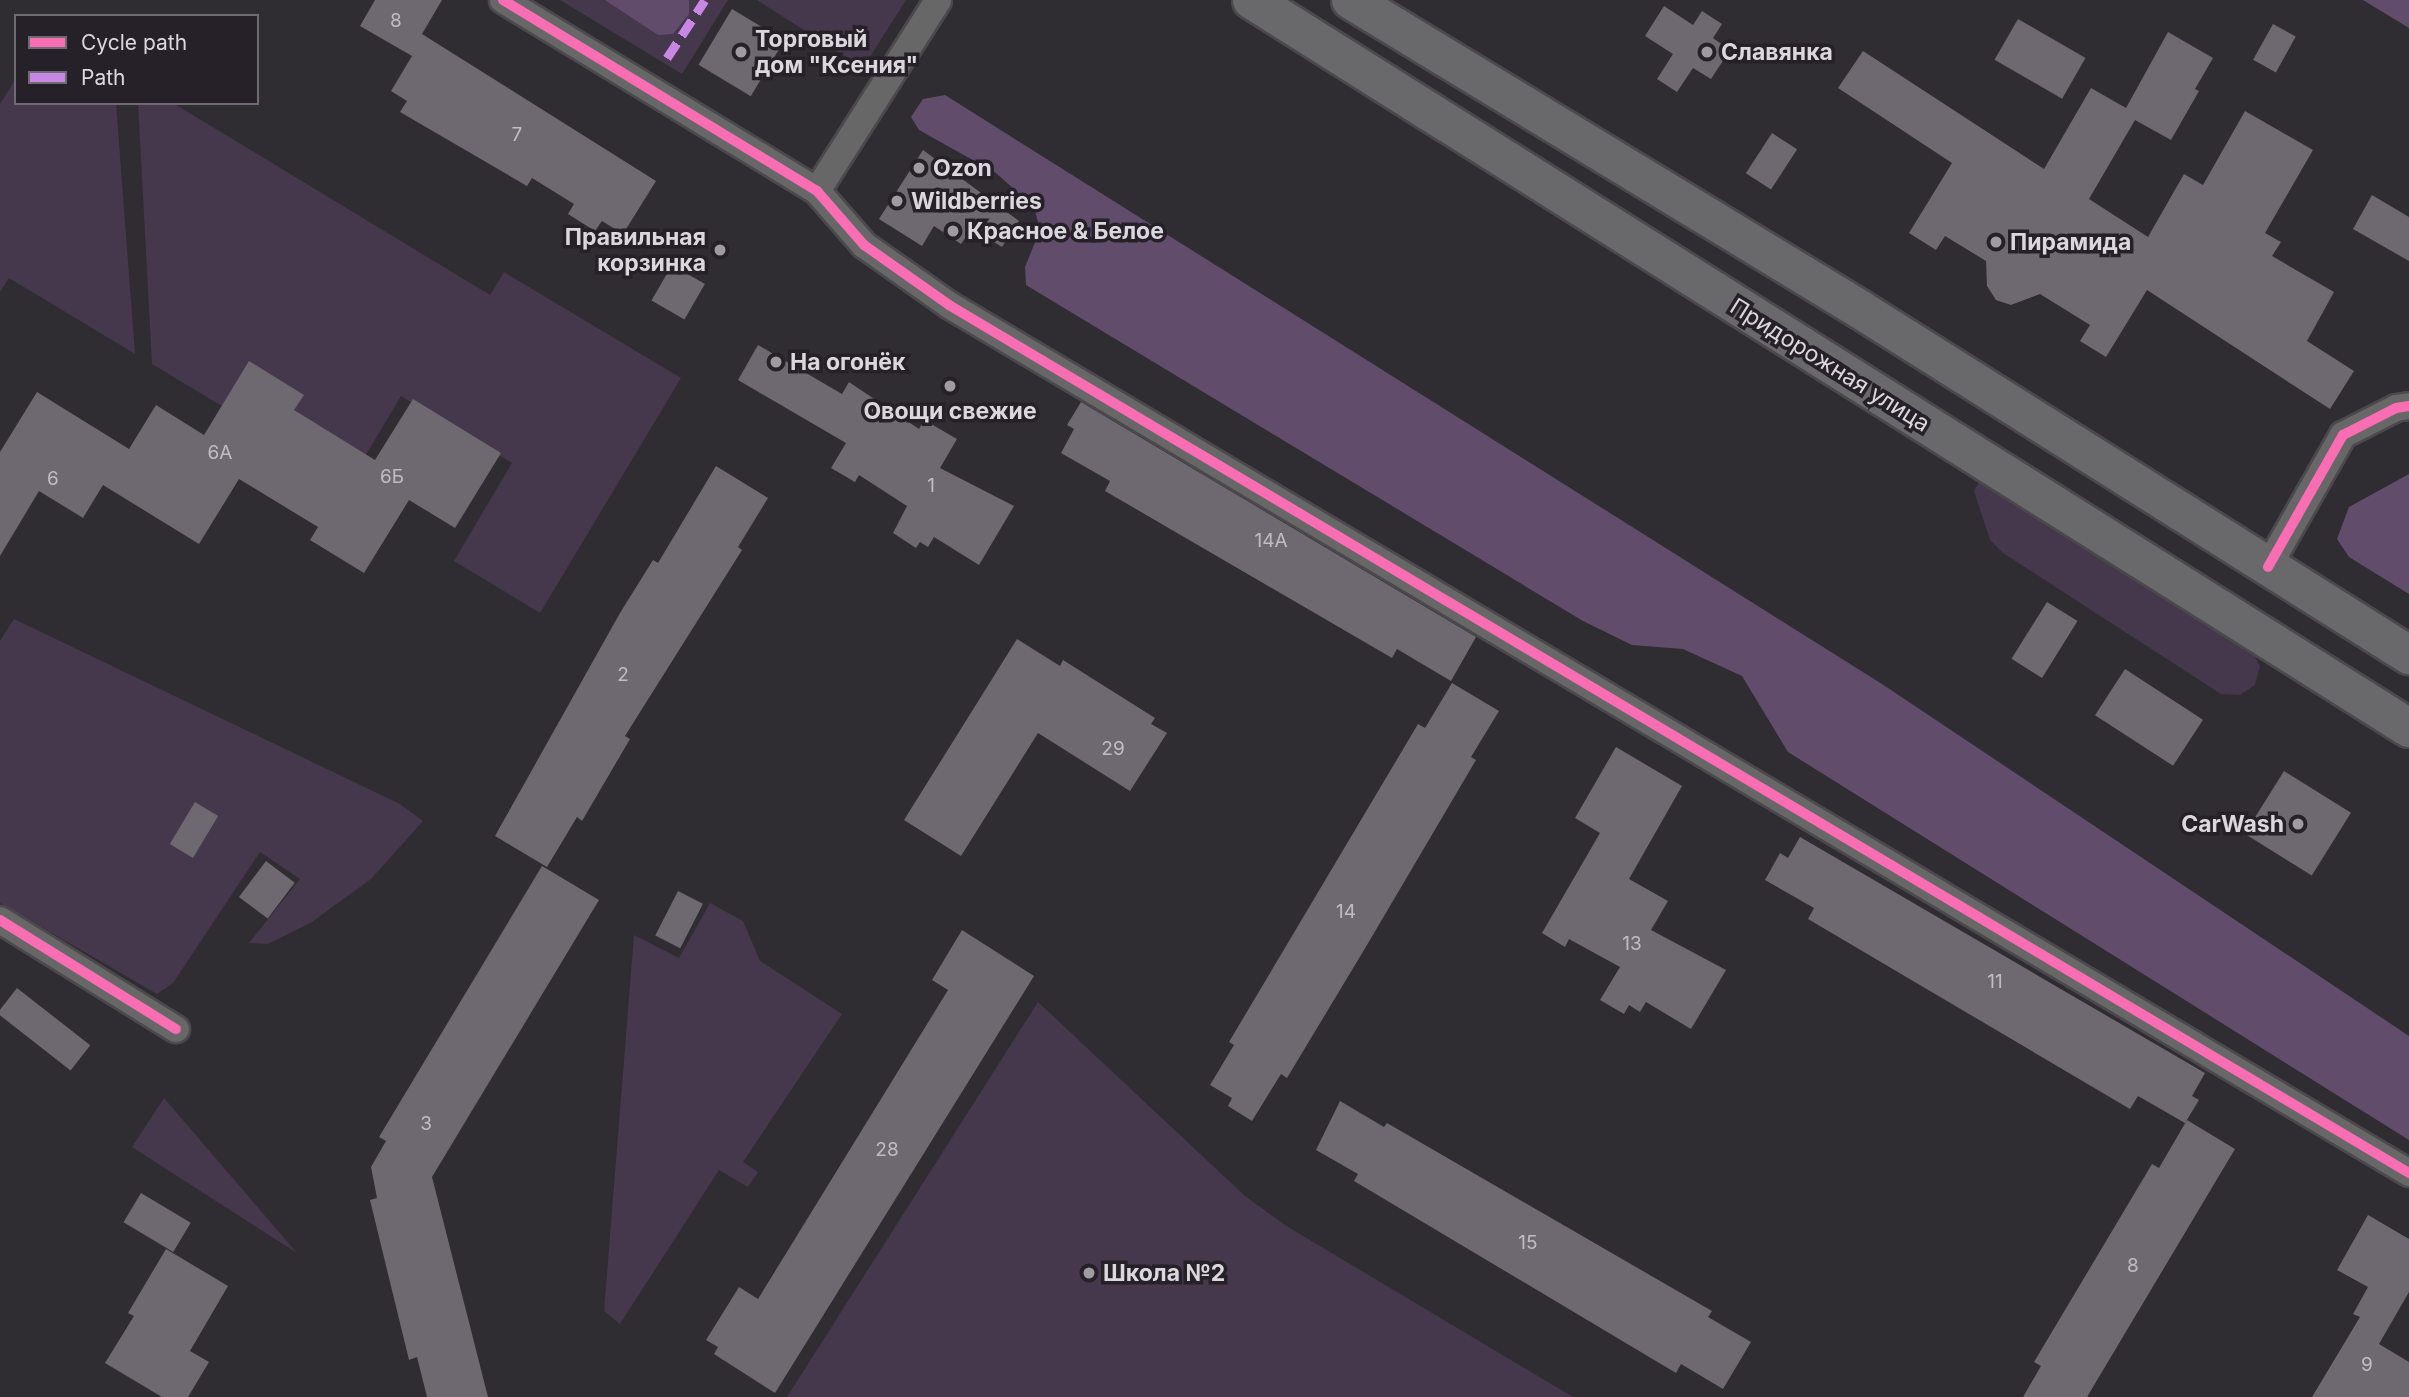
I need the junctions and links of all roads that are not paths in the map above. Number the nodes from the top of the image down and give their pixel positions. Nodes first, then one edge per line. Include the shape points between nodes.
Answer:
1 (503, 0) edge
2 (937, 0) edge
3 (1252, 0) edge
4 (1351, 0) edge
5 (817, 191) junction
6 (2409, 407) edge
7 (2268, 567) junction
8 (2409, 655) edge
9 (2409, 728) edge
10 (0, 920) edge
11 (176, 1029) dead end
12 (2409, 1173) edge

1 - 5 street
2 - 5 street
3 - 9 main road, Придорожная улица
4 - 7 main road via 1509,92
5 - 12 street via 864,245 949,305
6 - 7 street via 2376,416 2343,435
7 - 8 main road
10 - 11 street

